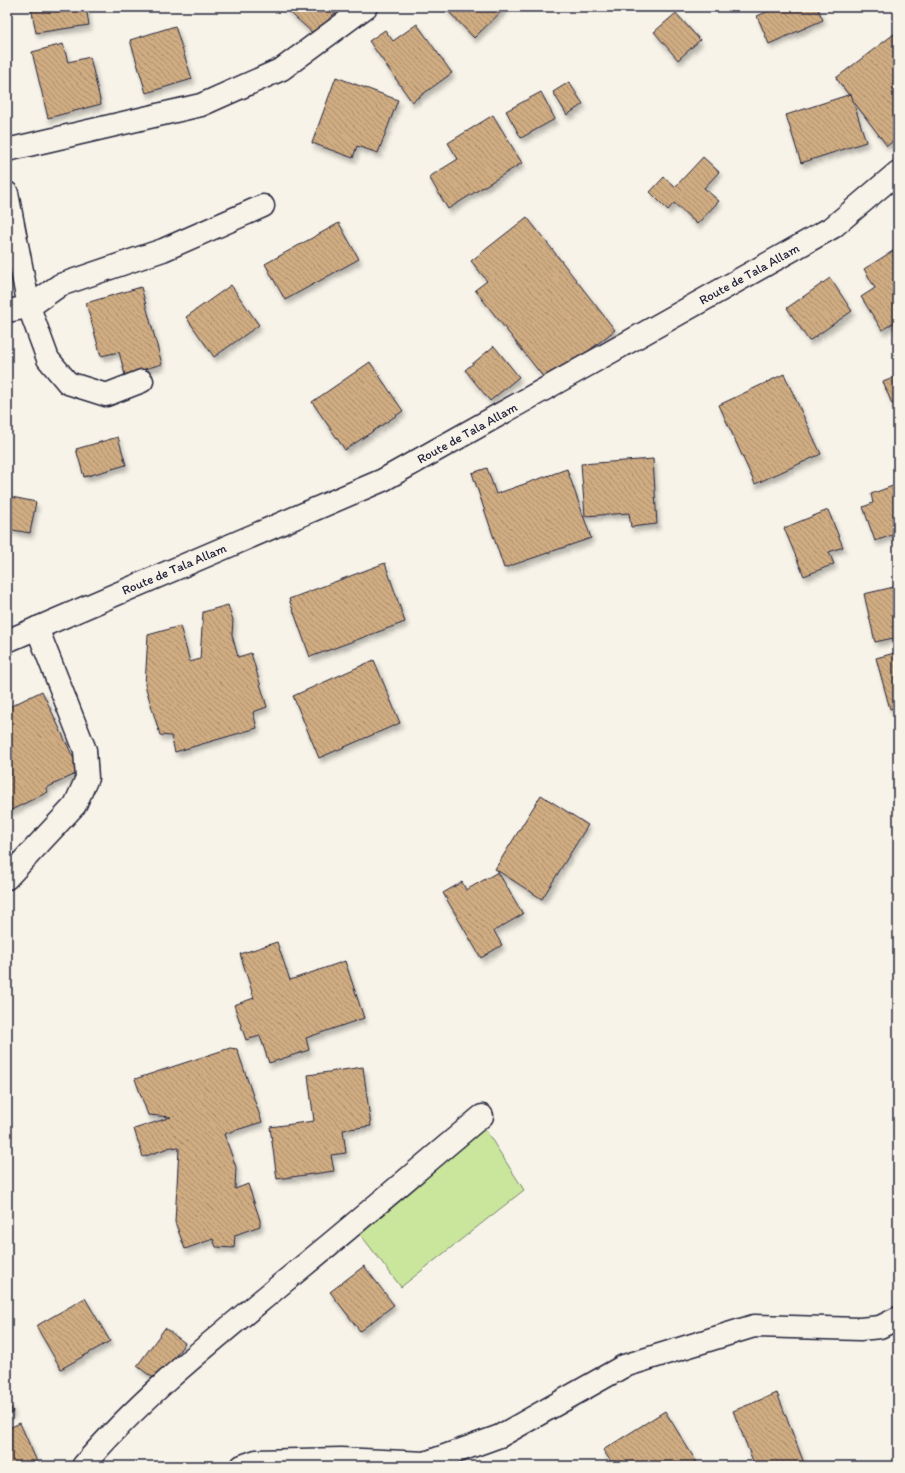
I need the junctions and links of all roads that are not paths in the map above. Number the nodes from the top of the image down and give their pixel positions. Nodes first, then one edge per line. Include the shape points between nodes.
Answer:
1 (366, 7) edge
2 (7, 150) edge
3 (898, 172) edge
4 (7, 193) edge
5 (263, 206) dead end
6 (29, 307) junction
7 (7, 311) edge
8 (142, 381) dead end
9 (37, 628) junction
10 (7, 641) edge
11 (7, 878) edge
12 (482, 1116) dead end
13 (898, 1318) edge
14 (83, 1466) edge
15 (242, 1466) edge

1 - 2 street via 282,69 201,105
3 - 9 street, Route de Tala Allam via 833,227 383,480
4 - 6 street
5 - 6 street via 163,250 60,286
6 - 7 street
6 - 8 street via 48,359 68,383 106,395
9 - 10 street, Route de Tala Allam
9 - 11 street via 86,750 87,778 75,805
12 - 14 street via 161,1384 105,1439
13 - 15 street via 880,1327 860,1329 754,1326 624,1366 500,1436 425,1463 341,1459 256,1461

